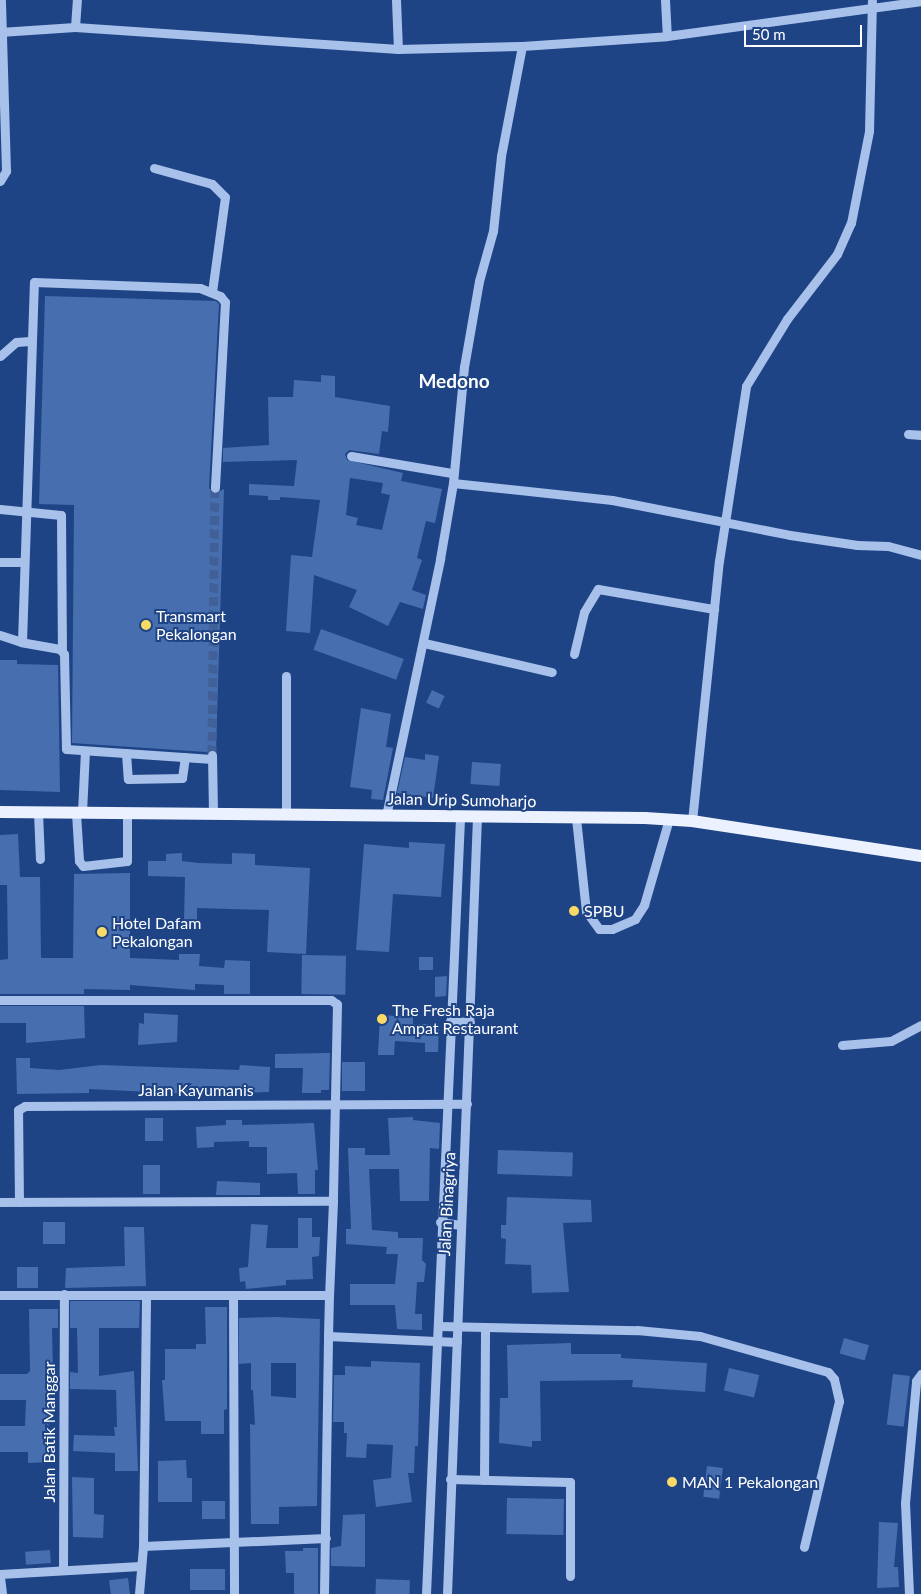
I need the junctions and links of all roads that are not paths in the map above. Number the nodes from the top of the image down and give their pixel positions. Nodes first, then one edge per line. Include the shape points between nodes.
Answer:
1 (1, 0) edge
2 (77, 0) edge
3 (396, 0) edge
4 (665, 0) edge
5 (921, 1) edge
6 (872, 3) edge
7 (75, 28) junction
8 (1, 32) edge
9 (667, 36) junction
10 (522, 46) junction
11 (398, 49) junction
12 (154, 168) dead end
13 (0, 181) edge
14 (212, 292) junction
15 (30, 341) junction
16 (0, 356) edge
17 (908, 434) dead end
18 (921, 435) edge
19 (351, 456) dead end
20 (452, 473) junction
21 (453, 483) junction
22 (215, 488) tunnel mouth
23 (0, 509) edge
24 (25, 510) junction
25 (726, 520) junction
26 (921, 555) edge
27 (0, 562) edge
28 (23, 562) junction
29 (714, 609) junction
30 (0, 635) edge
31 (22, 642) junction
32 (424, 643) junction
33 (62, 651) junction
34 (574, 654) dead end
35 (552, 672) dead end
36 (286, 676) dead end
37 (85, 751) junction
38 (126, 753) junction
39 (185, 757) junction
40 (0, 812) edge
41 (38, 812) junction
42 (127, 812) junction
43 (214, 812) junction
44 (79, 813) junction
45 (286, 814) junction
46 (386, 816) junction
47 (477, 816) junction
48 (460, 817) junction
49 (576, 818) junction
50 (669, 819) junction
51 (692, 822) junction
52 (921, 856) edge
53 (40, 859) dead end
54 (0, 1000) edge
55 (450, 1021) junction
56 (470, 1022) junction
57 (921, 1025) edge
58 (842, 1045) dead end
59 (336, 1104) junction
60 (447, 1104) junction
61 (467, 1104) junction
62 (333, 1201) junction
63 (0, 1202) edge
64 (19, 1202) junction
65 (440, 1222) junction
66 (461, 1224) junction
67 (64, 1294) junction
68 (233, 1294) junction
69 (0, 1295) edge
70 (329, 1295) junction
71 (146, 1296) junction
72 (438, 1326) junction
73 (464, 1329) junction
74 (485, 1329) junction
75 (328, 1336) junction
76 (436, 1342) junction
77 (457, 1342) junction
78 (921, 1374) edge
79 (456, 1480) junction
80 (484, 1480) junction
81 (326, 1538) junction
82 (232, 1542) junction
83 (143, 1546) junction
84 (804, 1547) dead end
85 (140, 1566) junction
86 (63, 1569) junction
87 (0, 1575) edge
88 (570, 1576) dead end
89 (2, 1594) edge
90 (138, 1594) edge
91 (234, 1594) edge
92 (324, 1594) edge
93 (426, 1594) edge
94 (447, 1594) edge
95 (909, 1594) edge

1 - 8 street
2 - 7 street
3 - 11 street
4 - 9 street
5 - 6 street
6 - 9 street
6 - 25 street via 869,131 851,224 837,254 787,319 746,386
7 - 8 street
7 - 11 street
8 - 13 street via 6,171
9 - 10 street
10 - 11 street
10 - 20 street via 501,156 494,231 480,281 464,367
12 - 14 street via 212,184 225,197
14 - 15 street via 200,288 34,282
14 - 22 street via 225,302
15 - 16 street via 16,342
15 - 24 street
17 - 18 street
19 - 20 street
20 - 21 street
21 - 25 street via 612,500
21 - 32 street
23 - 24 street
24 - 28 street
24 - 33 street via 61,515
25 - 26 street via 790,535 888,546
25 - 29 street
27 - 28 street
28 - 31 street
29 - 34 street via 598,589 584,612
29 - 51 street
30 - 31 street
31 - 33 street
32 - 35 street
32 - 46 street
33 - 37 street via 65,749
36 - 45 street
37 - 38 street
37 - 44 street
38 - 39 street
38 - 39 street via 128,779 182,778
39 - 43 street via 212,756
40 - 41 main road, Jalan Urip Sumoharjo
41 - 44 main road, Jalan Urip Sumoharjo
41 - 53 street
42 - 43 main road, Jalan Urip Sumoharjo
42 - 44 main road, Jalan Urip Sumoharjo
42 - 44 street via 127,861 83,866 79,861
43 - 45 main road, Jalan Urip Sumoharjo
45 - 46 main road, Jalan Urip Sumoharjo
46 - 48 main road, Jalan Urip Sumoharjo
47 - 48 main road, Jalan Urip Sumoharjo
47 - 49 main road, Jalan Urip Sumoharjo
47 - 56 street, Jalan Binagriya
48 - 55 street, Jalan Binagriya
49 - 50 main road, Jalan Urip Sumoharjo
49 - 50 street via 586,911 599,929 612,929 635,919 644,905
50 - 51 main road, Jalan Urip Sumoharjo
51 - 52 main road, Jalan Urip Sumoharjo
54 - 59 street via 331,1000 337,1004 339,1013
55 - 56 street
55 - 60 street, Jalan Binagriya
56 - 61 street, Jalan Binagriya
57 - 58 street via 891,1041
59 - 60 street, Jalan Kayumanis
59 - 62 street
59 - 64 street, Jalan Kayumanis via 25,1106 18,1110
60 - 61 street, Jalan Kayumanis
60 - 65 street, Jalan Binagriya
61 - 66 street, Jalan Binagriya
62 - 64 street
62 - 70 street
63 - 64 street
65 - 66 street
65 - 72 street, Jalan Binagriya
66 - 73 street, Jalan Binagriya
67 - 69 street
67 - 71 street
67 - 86 street, Jalan Batik Manggar
68 - 70 street
68 - 71 street
68 - 82 street
70 - 75 street
71 - 83 street
72 - 73 street
72 - 76 street, Jalan Binagriya
73 - 74 street
73 - 77 street, Jalan Binagriya
74 - 80 street
74 - 84 street via 637,1330 700,1336 828,1372 840,1401
75 - 76 street
75 - 81 street
76 - 77 street
76 - 93 street, Jalan Binagriya
77 - 79 street, Jalan Binagriya
78 - 95 street via 916,1381 905,1503
79 - 80 street
79 - 94 street, Jalan Binagriya
80 - 88 street via 570,1482
81 - 82 street
81 - 92 street
82 - 83 street
82 - 91 street
83 - 85 street
85 - 86 street
85 - 90 street
86 - 87 street
87 - 89 street

